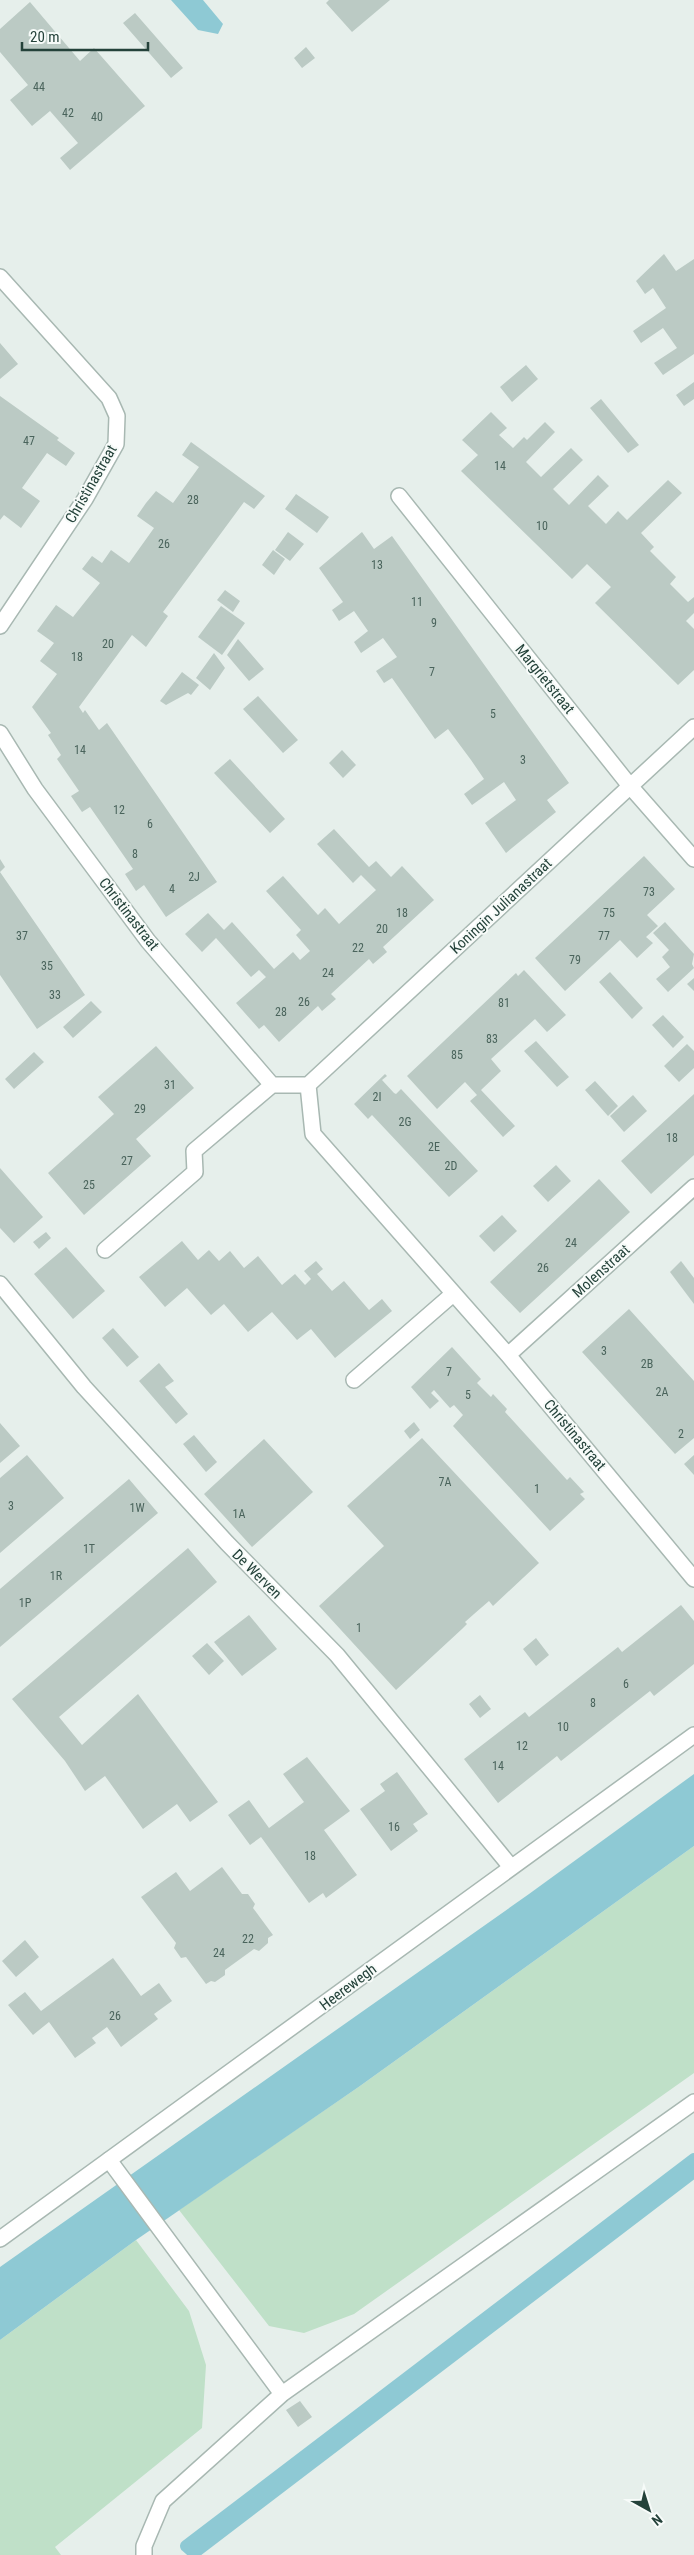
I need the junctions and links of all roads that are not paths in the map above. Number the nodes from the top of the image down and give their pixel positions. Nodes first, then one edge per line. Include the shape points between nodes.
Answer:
1 (0, 277) edge
2 (398, 496) dead end
3 (0, 626) edge
4 (694, 727) edge
5 (0, 733) edge
6 (630, 786) junction
7 (694, 859) edge
8 (272, 1085) junction
9 (308, 1085) junction
10 (694, 1187) edge
11 (105, 1250) dead end
12 (0, 1284) edge
13 (453, 1294) junction
14 (508, 1355) junction
15 (354, 1380) dead end
16 (694, 1579) edge
17 (694, 1735) edge
18 (511, 1866) junction
19 (694, 2102) edge
20 (109, 2160) junction
21 (0, 2237) edge
22 (282, 2394) junction
23 (144, 2555) edge

1 - 3 street, Christinastraat via 109,398 117,416 116,444 85,499
2 - 6 street, Margrietstraat
4 - 6 street, Koningin Julianastraat
5 - 8 street, Christinastraat via 35,789 148,941
6 - 7 street, Margrietstraat
6 - 9 street, Koningin Julianastraat
8 - 9 street
8 - 11 street via 194,1151 195,1172
9 - 13 street, Christinastraat via 313,1134
10 - 14 street, Molenstraat
12 - 18 street, De Werven via 84,1387 227,1543 337,1655
13 - 14 street, Christinastraat
13 - 15 street
14 - 16 street, Christinastraat
17 - 18 street, Heerewegh
18 - 20 street, Heerewegh
19 - 22 street
20 - 21 street, Heerewegh
20 - 22 street
22 - 23 street via 163,2501 144,2546

